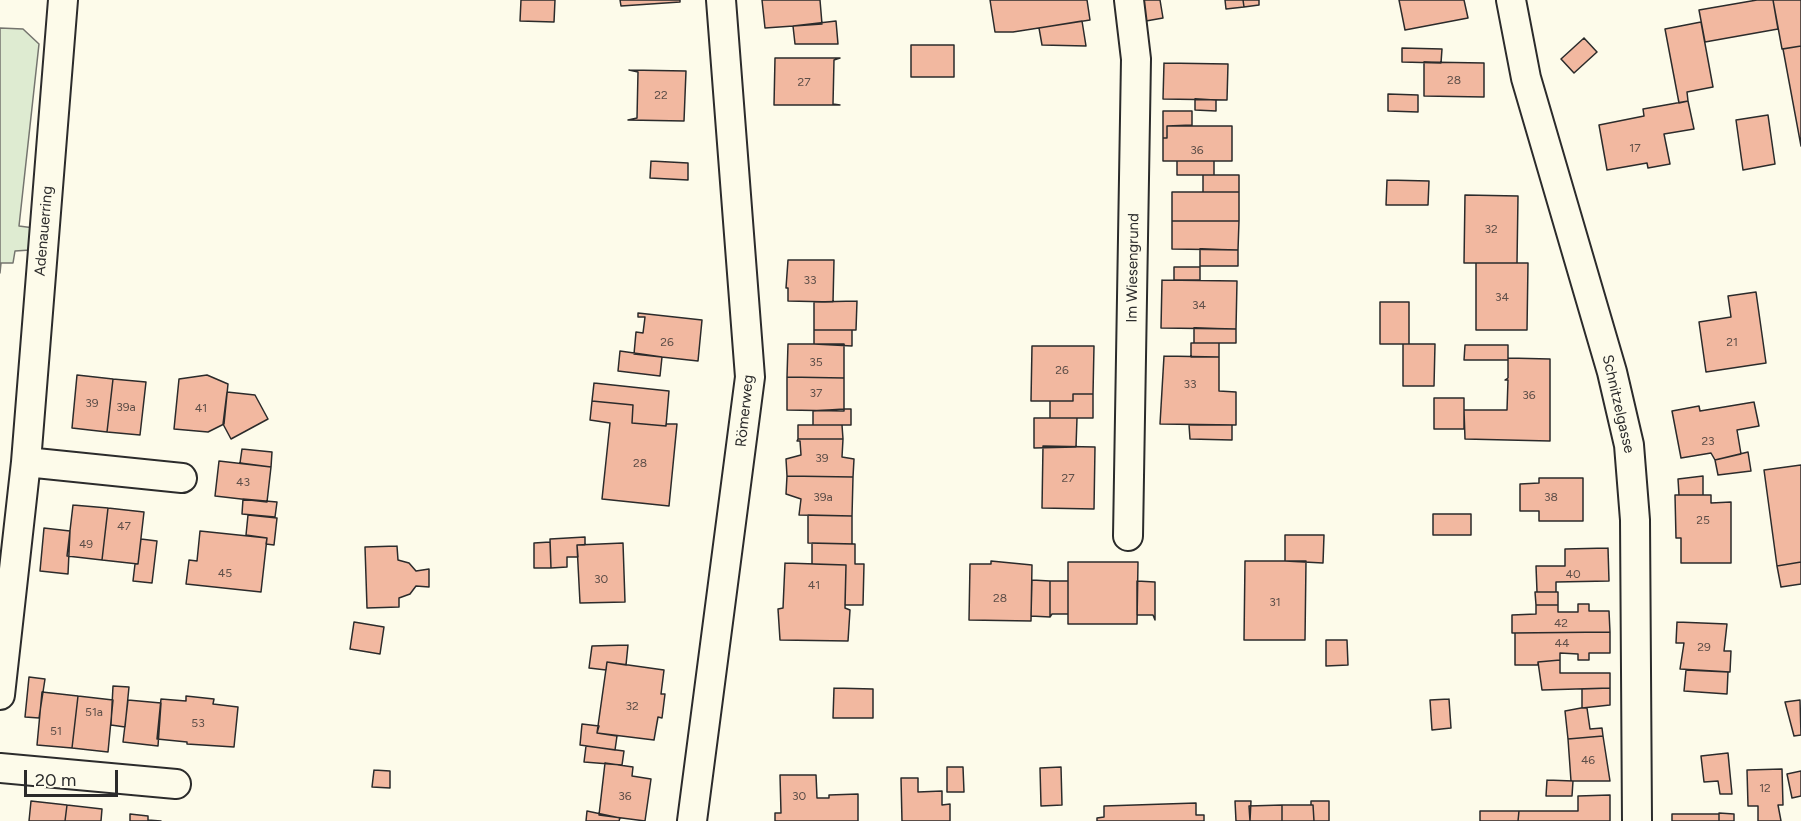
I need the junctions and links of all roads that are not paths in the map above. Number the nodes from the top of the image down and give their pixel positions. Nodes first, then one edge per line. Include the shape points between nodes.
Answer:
1 (63, 0) edge
2 (721, 0) edge
3 (1130, 0) edge
4 (1511, 0) edge
5 (26, 462) junction
6 (182, 478) dead end
7 (1128, 536) dead end
8 (0, 689) edge
9 (0, 768) edge
10 (176, 784) dead end
11 (692, 821) edge
12 (1637, 821) edge

1 - 5 street, Adenauerring
2 - 11 street, Römerweg via 750,377
3 - 7 street, Im Wiesengrund via 1136,59
4 - 12 street, Schnitzelgasse via 1526,78 1612,372 1629,445 1635,520
5 - 6 street
5 - 8 street, Adenauerring
9 - 10 street

